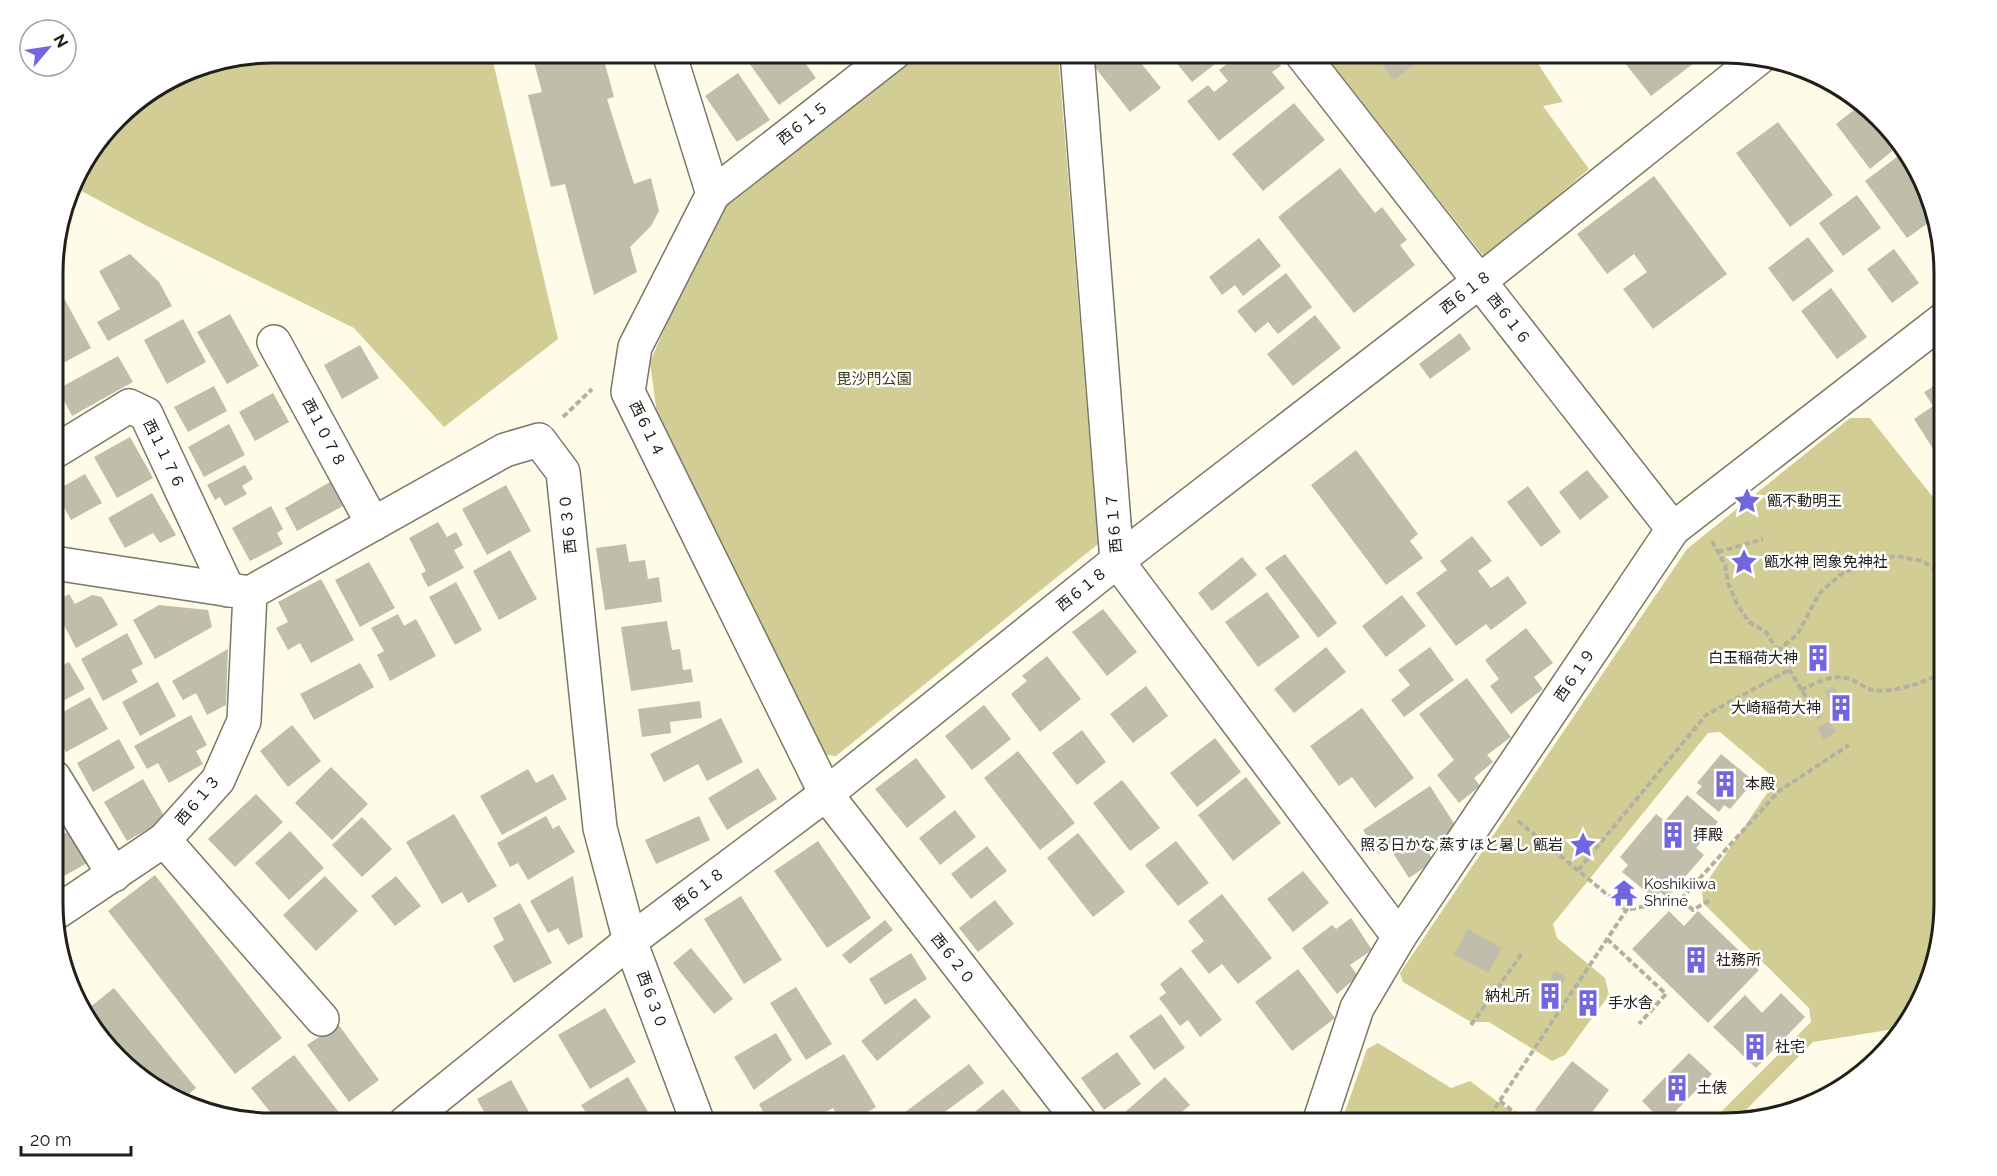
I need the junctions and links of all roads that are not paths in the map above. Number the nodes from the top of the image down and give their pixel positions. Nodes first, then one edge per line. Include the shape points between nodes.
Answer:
1 (672, 63) edge
2 (880, 63) edge
3 (1078, 63) edge
4 (1310, 63) edge
5 (1750, 65) edge
6 (713, 194) junction
7 (1480, 281) junction
8 (1934, 327) edge
9 (274, 342) dead end
10 (63, 446) edge
11 (1684, 521) junction
12 (373, 524) junction
13 (1117, 561) junction
14 (63, 564) edge
15 (239, 591) junction
16 (63, 792) edge
17 (826, 794) junction
18 (164, 840) junction
19 (114, 875) junction
20 (63, 908) edge
21 (1399, 937) junction
22 (630, 941) junction
23 (322, 1020) dead end
24 (419, 1113) edge
25 (694, 1113) edge
26 (1073, 1113) edge
27 (1322, 1113) edge

1 - 6 street
2 - 6 street, 西６１５
3 - 13 street, 西６１７
4 - 7 street, 西６１６
5 - 7 street, 西６１８
6 - 17 street, 西６１４ via 635,347 628,392
7 - 11 street, 西６１６
7 - 13 street, 西６１８
8 - 11 street, 西６１９
9 - 12 street, 西１０７８
10 - 15 street, 西１１７６ via 129,406 146,414
11 - 21 street, 西６１９
12 - 15 street
12 - 22 street, 西６３０ via 505,450 539,441 563,472 600,828
13 - 17 street, 西６１８
13 - 21 street, 西６１７
14 - 15 street
15 - 18 street, 西６１３ via 244,721 218,780
16 - 19 street
17 - 22 street, 西６１８
17 - 26 street, 西６２０
18 - 19 street, 西６１３
18 - 23 street
19 - 20 street, 西６１３
21 - 27 street, 西６１９ via 1357,1008
22 - 24 street, 西６１８
22 - 25 street, 西６３０

